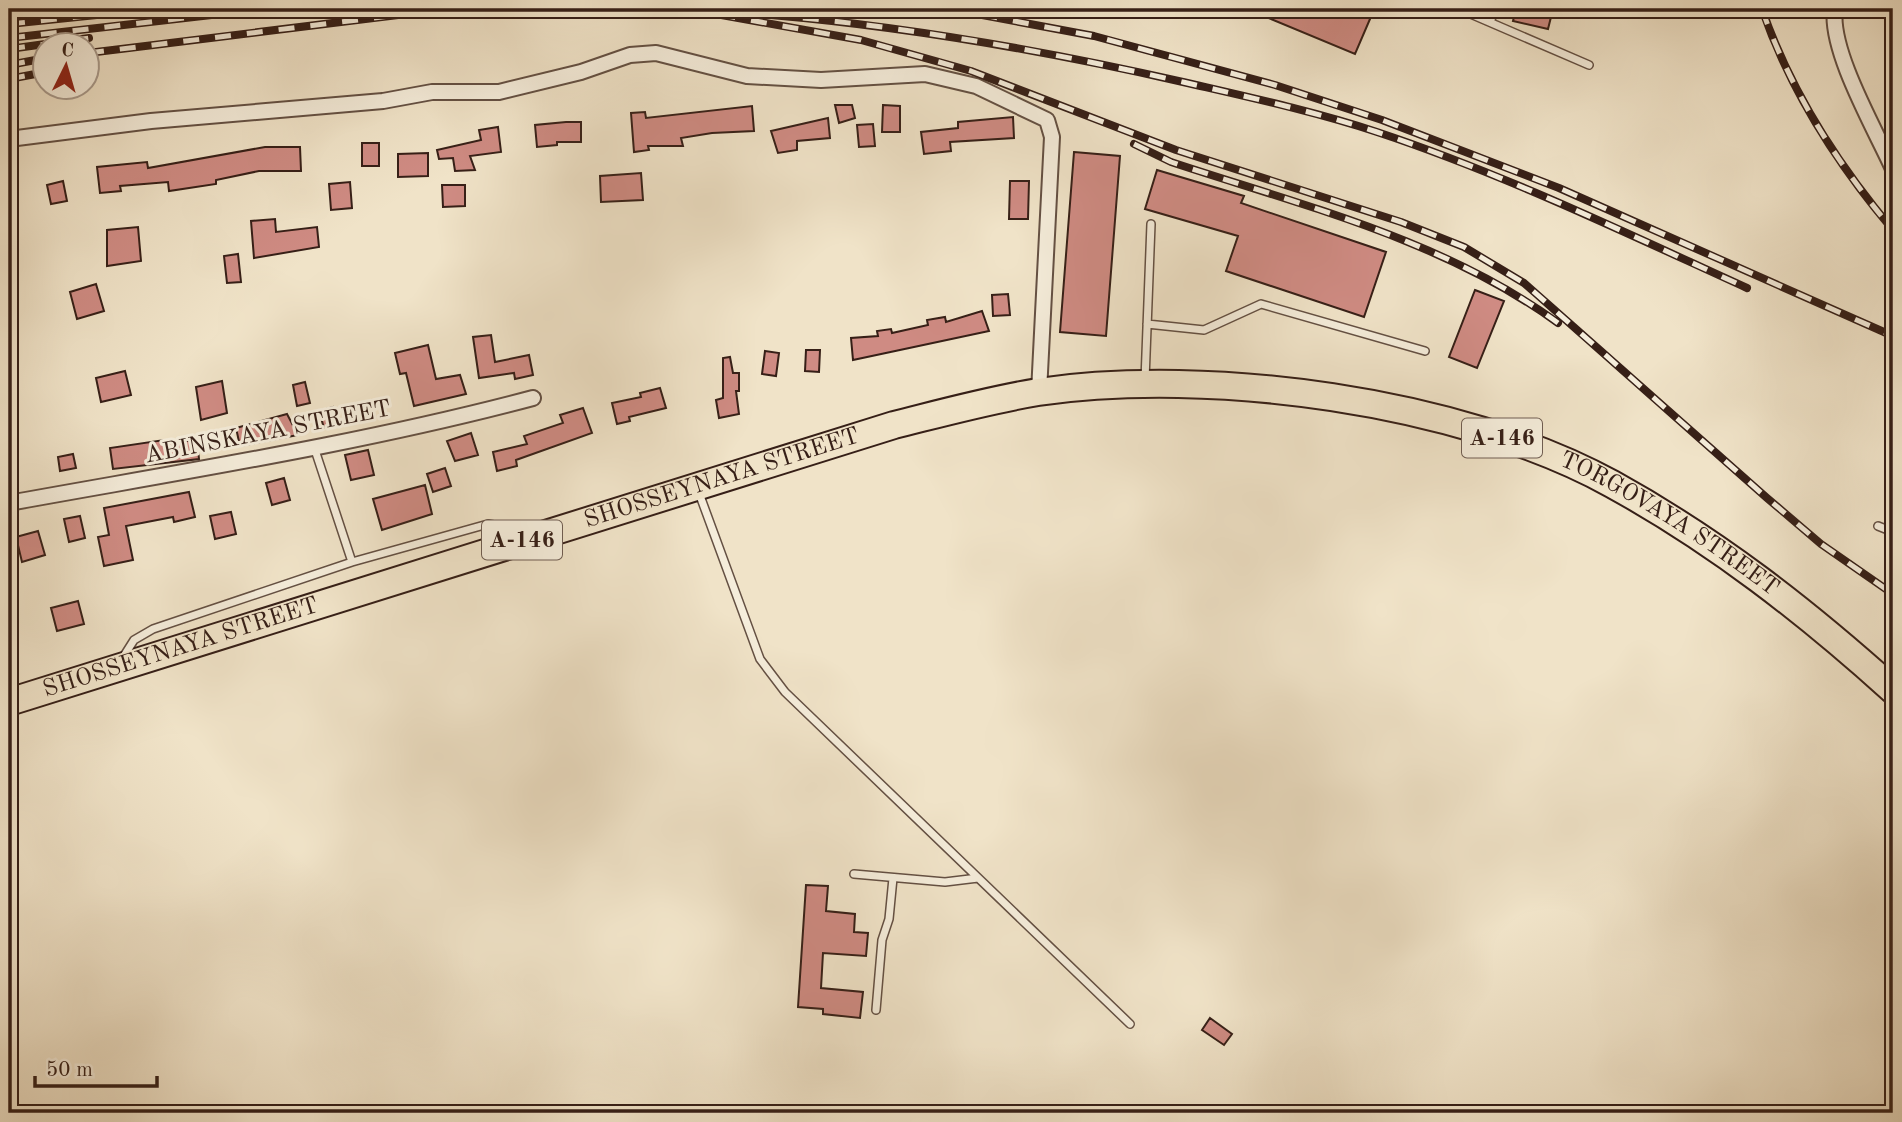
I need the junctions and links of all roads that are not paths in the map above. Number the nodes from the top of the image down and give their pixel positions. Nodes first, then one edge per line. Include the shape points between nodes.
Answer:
1 (1459, 9) edge
2 (1495, 9) edge
3 (1835, 9) edge
4 (1490, 22) junction
5 (1589, 65) dead end
6 (9, 139) edge
7 (1893, 169) edge
8 (1151, 224) dead end
9 (1147, 324) junction
10 (1425, 351) dead end
11 (1145, 384) junction
12 (1038, 392) junction
13 (533, 398) dead end
14 (315, 450) junction
15 (696, 486) junction
16 (9, 503) edge
17 (1878, 526) dead end
18 (1893, 532) edge
19 (511, 543) junction
20 (352, 562) junction
21 (122, 667) junction
22 (1893, 690) edge
23 (9, 702) edge
24 (854, 874) dead end
25 (893, 878) junction
26 (978, 878) junction
27 (876, 1010) dead end
28 (1130, 1024) dead end

1 - 4 lane
2 - 4 lane
3 - 7 street via 1839,50
4 - 5 lane
6 - 12 street via 151,121 383,101 432,92 499,92 631,55 656,53 747,76 821,80 925,74 976,86 1047,120 1052,137
8 - 9 lane
9 - 10 lane via 1204,330 1261,304
9 - 11 lane
11 - 12 highway, TORGOVAYA STREET / А-146
11 - 22 highway, TORGOVAYA STREET / А-146 via 1263,388 1344,400 1427,417 1552,456 1611,483 1749,569 1812,617
12 - 15 highway, SHOSSEYNAYA STREET / А-146 via 894,425
13 - 14 street, ABINSKAYA STREET
14 - 16 street, ABINSKAYA STREET
14 - 20 lane
15 - 19 highway, SHOSSEYNAYA STREET / А-146
15 - 26 lane via 760,659 785,692
17 - 18 lane
19 - 20 lane via 505,527 488,524
19 - 21 highway, SHOSSEYNAYA STREET / А-146
20 - 21 lane via 153,629 126,647
21 - 23 highway, SHOSSEYNAYA STREET / А-146
24 - 25 lane
25 - 26 lane via 945,882
25 - 27 lane
26 - 28 lane

